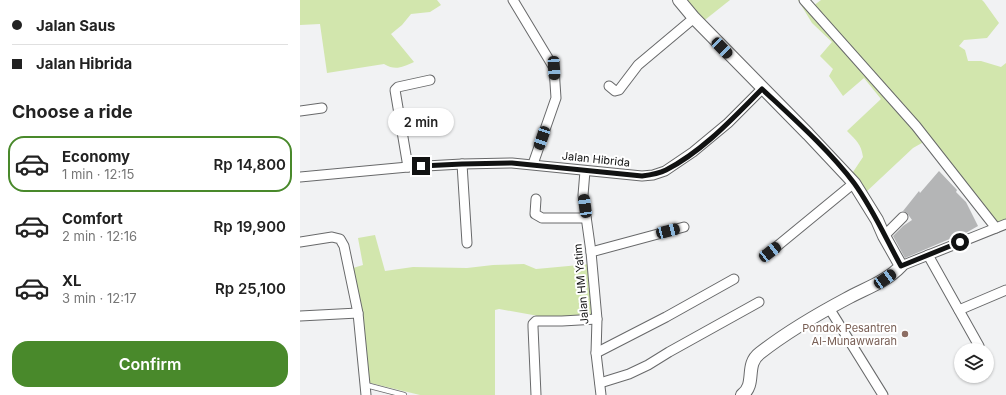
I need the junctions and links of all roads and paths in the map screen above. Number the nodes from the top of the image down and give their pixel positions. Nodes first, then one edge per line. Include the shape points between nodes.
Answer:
1 (513, 0) edge
2 (679, 0) edge
3 (804, 0) edge
4 (694, 18) junction
5 (430, 80) dead end
6 (609, 86) dead end
7 (762, 89) junction
8 (322, 108) dead end
9 (300, 111) edge
10 (462, 164) junction
11 (533, 164) junction
12 (408, 167) junction
13 (585, 171) junction
14 (300, 177) edge
15 (854, 184) junction
16 (536, 199) dead end
17 (903, 217) dead end
18 (586, 218) junction
19 (1006, 224) edge
20 (684, 227) dead end
21 (996, 228) junction
22 (884, 236) junction
23 (300, 242) edge
24 (466, 243) dead end
25 (591, 252) junction
26 (770, 252) dead end
27 (928, 255) junction
28 (901, 266) junction
29 (734, 279) dead end
30 (1006, 290) edge
31 (759, 302) dead end
32 (829, 308) junction
33 (959, 310) junction
34 (358, 313) junction
35 (300, 316) edge
36 (597, 319) junction
37 (977, 343) edge
38 (596, 353) junction
39 (600, 383) junction
40 (366, 385) junction
41 (366, 395) edge
42 (404, 395) edge
43 (536, 395) edge
44 (601, 395) edge
45 (742, 395) edge
46 (883, 395) edge

1 - 11 street via 554,68 556,98
2 - 4 street
3 - 21 street via 916,126
4 - 6 street via 638,66 619,90
4 - 7 street
5 - 12 street via 398,87 395,90
7 - 13 street, Jalan Hibrida via 710,139 665,171 642,176
7 - 15 street
8 - 9 street
10 - 11 street, Jalan Hibrida
10 - 12 street, Jalan Hibrida
10 - 24 street
11 - 13 street, Jalan Hibrida
12 - 14 street, Jalan Hibrida
13 - 18 street, Jalan HM Yatim via 583,195
15 - 22 street
15 - 26 street
16 - 18 street via 535,214 542,218
17 - 22 street
18 - 25 street, Jalan HM Yatim
19 - 21 street
20 - 25 street
21 - 27 street
22 - 28 street
23 - 34 street via 332,237 340,239 344,246
25 - 36 street, Jalan HM Yatim
27 - 28 street
27 - 33 street
28 - 32 street via 885,279
29 - 38 street
30 - 33 street
31 - 39 street via 648,365
32 - 45 street via 792,330 755,357 750,366 750,384
32 - 46 street
33 - 37 street
34 - 35 street
34 - 40 street
36 - 38 street, Jalan HM Yatim
36 - 43 street via 534,322
38 - 39 street, Jalan HM Yatim
39 - 44 street, Jalan HM Yatim
40 - 41 street
40 - 42 lane

